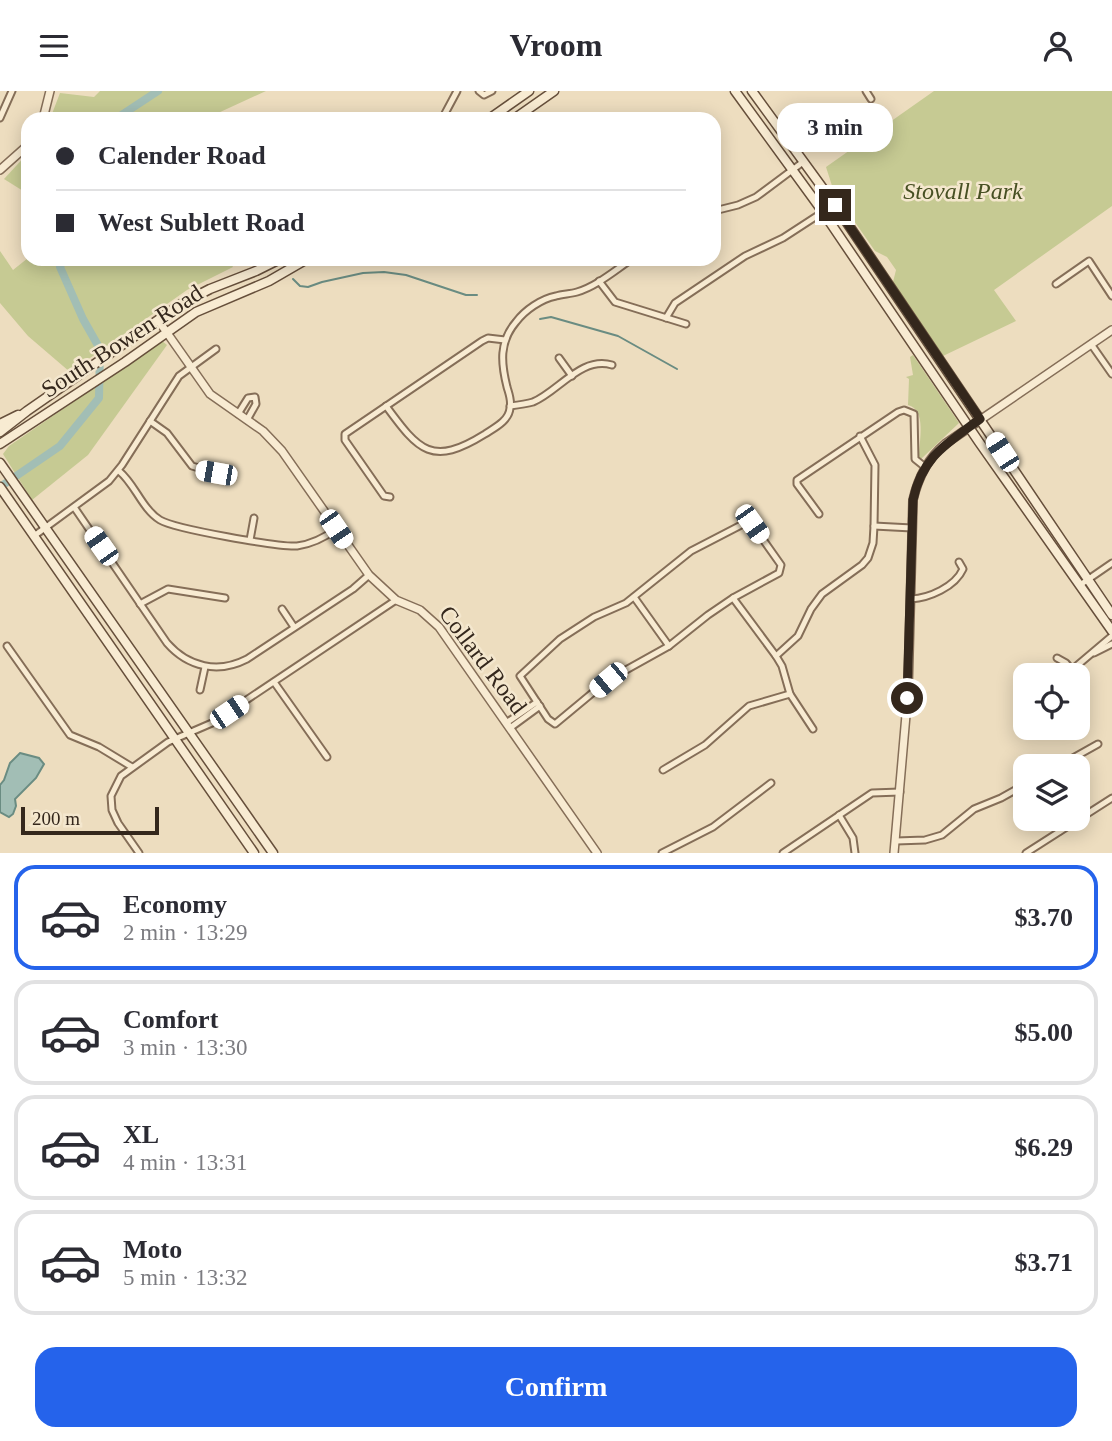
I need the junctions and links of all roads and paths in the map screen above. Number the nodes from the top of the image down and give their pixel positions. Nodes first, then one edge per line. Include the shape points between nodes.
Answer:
1 (12, 91) edge
2 (50, 91) edge
3 (457, 91) edge
4 (479, 91) edge
5 (492, 91) edge
6 (529, 91) edge
7 (554, 91) edge
8 (735, 91) edge
9 (752, 91) edge
10 (866, 91) edge
11 (872, 99) dead end
12 (45, 112) edge
13 (446, 112) edge
14 (499, 112) edge
15 (524, 112) edge
16 (0, 118) edge
17 (21, 151) edge
18 (803, 162) junction
19 (0, 170) edge
20 (793, 170) junction
21 (721, 209) edge
22 (823, 212) junction
23 (264, 266) edge
24 (295, 266) edge
25 (622, 266) edge
26 (600, 281) junction
27 (1056, 284) dead end
28 (1112, 296) edge
29 (666, 318) junction
30 (158, 320) junction
31 (686, 324) dead end
32 (1112, 330) edge
33 (166, 332) junction
34 (505, 339) junction
35 (1091, 344) junction
36 (216, 349) dead end
37 (559, 358) dead end
38 (612, 365) dead end
39 (189, 367) junction
40 (1112, 374) edge
41 (572, 376) junction
42 (50, 394) junction
43 (58, 406) junction
44 (386, 406) junction
45 (510, 406) junction
46 (27, 411) junction
47 (237, 414) junction
48 (980, 419) junction
49 (247, 420) junction
50 (150, 421) junction
51 (0, 425) edge
52 (969, 427) junction
53 (0, 432) edge
54 (860, 436) junction
55 (0, 444) edge
56 (0, 463) edge
57 (925, 467) junction
58 (118, 471) junction
59 (216, 473) dead end
60 (0, 487) edge
61 (390, 497) dead end
62 (74, 507) junction
63 (819, 515) dead end
64 (254, 518) dead end
65 (874, 526) junction
66 (46, 527) junction
67 (912, 528) junction
68 (336, 529) junction
69 (34, 536) junction
70 (250, 540) junction
71 (959, 562) dead end
72 (1112, 562) edge
73 (369, 575) junction
74 (1084, 582) junction
75 (634, 597) junction
76 (225, 598) dead end
77 (733, 598) junction
78 (911, 599) junction
79 (396, 600) junction
80 (140, 604) junction
81 (282, 609) dead end
82 (1112, 615) edge
83 (294, 627) junction
84 (1112, 634) edge
85 (1112, 644) edge
86 (7, 646) dead end
87 (669, 646) junction
88 (1094, 653) junction
89 (776, 656) junction
90 (1057, 658) dead end
91 (1064, 663) edge
92 (1081, 663) edge
93 (205, 667) junction
94 (274, 682) junction
95 (200, 690) dead end
96 (790, 694) junction
97 (538, 704) junction
98 (508, 726) junction
99 (814, 729) dead end
100 (189, 733) junction
101 (175, 739) junction
102 (1098, 744) dead end
103 (1080, 754) edge
104 (327, 757) dead end
105 (132, 767) junction
106 (663, 770) dead end
107 (771, 783) dead end
108 (900, 792) junction
109 (1013, 792) edge
110 (1112, 797) edge
111 (1090, 811) edge
112 (839, 815) junction
113 (1060, 831) edge
114 (895, 841) junction
115 (138, 853) edge
116 (254, 853) edge
117 (273, 853) edge
118 (597, 853) edge
119 (662, 853) edge
120 (783, 853) edge
121 (855, 853) edge
122 (894, 853) edge
123 (1026, 853) edge

1 - 16 street
2 - 12 street
3 - 13 street
4 - 5 street via 484,95
6 - 14 main road
7 - 15 main road
8 - 20 main road
9 - 18 main road
10 - 11 street
17 - 19 street
18 - 20 street
18 - 48 main road
20 - 21 street via 748,201
20 - 22 main road
22 - 29 street via 675,303
22 - 52 main road
23 - 30 main road, South Bowen Road via 210,289
24 - 33 main road, South Bowen Road via 204,307
25 - 26 street
26 - 29 street via 615,302
26 - 34 street via 541,301 521,316
27 - 28 street via 1089,261
29 - 31 street
30 - 33 street, Collard Road
30 - 42 main road, South Bowen Road
32 - 35 street
33 - 39 street, Collard Road
33 - 43 main road, South Bowen Road
34 - 44 street via 482,341
34 - 45 street via 502,363
35 - 40 street
35 - 48 street
36 - 39 street
37 - 41 street
38 - 41 street via 595,363
39 - 47 street, Collard Road via 210,394
39 - 50 street via 176,379
41 - 45 street via 531,403
42 - 43 main road
42 - 46 main road, South Bowen Road
43 - 55 main road, South Bowen Road
44 - 45 street via 415,442 447,452 465,447 496,427
44 - 61 street via 348,432 345,440 384,496
46 - 51 main road
46 - 53 main road, South Bowen Road
47 - 49 street, Collard Road
47 - 49 street via 248,398 255,397
48 - 52 street
48 - 74 main road
49 - 68 street, Collard Road via 282,451
50 - 58 street
50 - 59 street via 167,433 192,466
52 - 57 street via 936,451
52 - 74 main road
54 - 57 street via 898,412 911,411 915,459
54 - 63 street via 797,480
54 - 65 street via 874,465
56 - 66 main road
57 - 67 street via 913,500
58 - 62 street
58 - 70 street via 162,521
60 - 69 main road
62 - 66 street
62 - 80 street
64 - 70 street
65 - 67 street
65 - 89 street via 868,558 822,594 798,636
66 - 69 street
66 - 100 main road
67 - 78 street
68 - 70 street via 299,545
68 - 73 street, Collard Road
69 - 101 main road
71 - 78 street via 963,569 959,575 930,596
72 - 74 street
73 - 79 street, Collard Road
73 - 83 street
74 - 82 main road
74 - 84 main road
75 - 77 street via 691,551 747,522 780,565 779,573
75 - 87 street
75 - 97 street via 560,639 525,669 520,676
76 - 80 street via 168,589
77 - 87 street
77 - 89 street
78 - 108 street
79 - 94 street
79 - 98 street, Collard Road via 432,618
80 - 93 street via 176,653
81 - 83 street
83 - 93 street via 242,662
84 - 88 street
85 - 88 street
86 - 105 street via 70,736
87 - 97 street via 608,680 555,724
88 - 92 street
89 - 96 street
90 - 91 street
93 - 95 street
94 - 100 street
94 - 104 street
96 - 99 street
96 - 106 street via 750,706 705,745
97 - 98 street
98 - 118 street, Collard Road
100 - 101 street
100 - 117 main road
101 - 105 street
101 - 116 main road
102 - 103 street
105 - 115 street via 111,796 118,823
107 - 119 street via 713,827
108 - 112 street via 872,793
108 - 114 street
109 - 114 street via 974,809 942,835
110 - 111 street
112 - 120 street
112 - 121 street via 853,838
113 - 123 street
114 - 122 street

